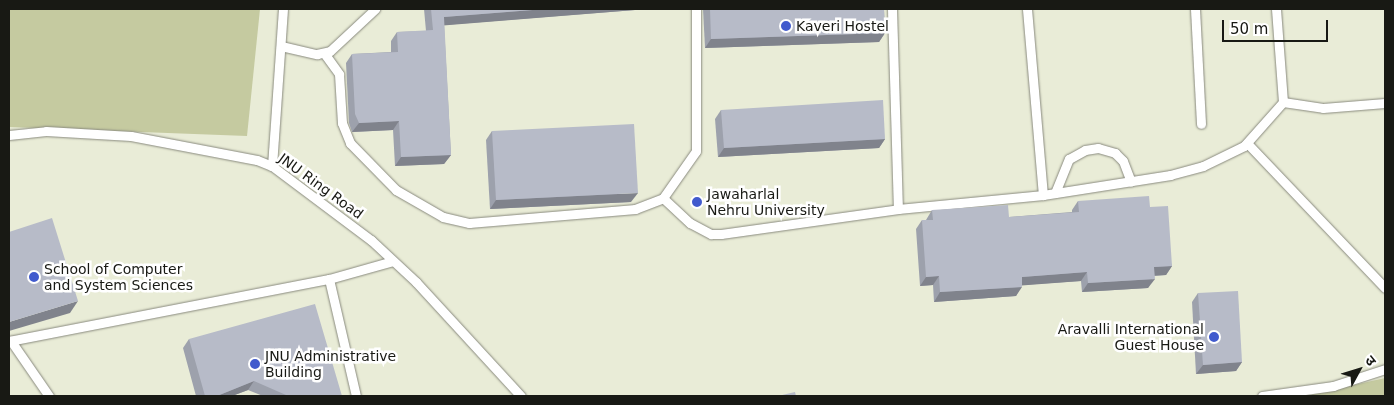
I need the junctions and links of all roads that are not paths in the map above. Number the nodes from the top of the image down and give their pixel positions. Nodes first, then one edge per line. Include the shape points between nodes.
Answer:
1 (283, 9) edge
2 (375, 9) edge
3 (696, 9) edge
4 (892, 9) edge
5 (1027, 9) edge
6 (1195, 9) edge
7 (1276, 9) edge
8 (281, 46) junction
9 (324, 53) junction
10 (1283, 102) junction
11 (1385, 103) edge
12 (1201, 124) dead end
13 (9, 135) edge
14 (1247, 143) junction
15 (272, 166) junction
16 (1130, 182) junction
17 (1055, 193) junction
18 (1042, 195) junction
19 (663, 198) junction
20 (898, 209) junction
21 (393, 261) junction
22 (330, 279) junction
23 (1385, 288) edge
24 (10, 341) edge
25 (1385, 369) edge
26 (49, 396) edge
27 (356, 396) edge
28 (521, 396) edge
29 (1262, 396) edge

1 - 8 lane
2 - 9 lane
3 - 19 lane via 696,151
4 - 20 lane
5 - 18 lane
6 - 12 lane
7 - 10 lane
8 - 9 lane
8 - 15 lane
9 - 19 lane via 339,74 342,123 350,143 396,190 443,217 469,223 635,209
10 - 11 lane via 1323,108
10 - 14 lane
13 - 15 lane, JNU Ring Road via 46,131 131,136 257,160
14 - 16 lane via 1232,154 1203,166
14 - 23 lane
15 - 21 lane, JNU Ring Road via 362,233
16 - 17 lane
16 - 17 lane via 1123,161 1115,153 1098,148 1069,158
17 - 18 lane
18 - 20 lane
19 - 20 lane via 690,223 716,234
21 - 22 lane
21 - 28 lane, JNU Ring Road
22 - 24 lane
22 - 27 lane
24 - 26 lane
25 - 29 lane via 1333,386

